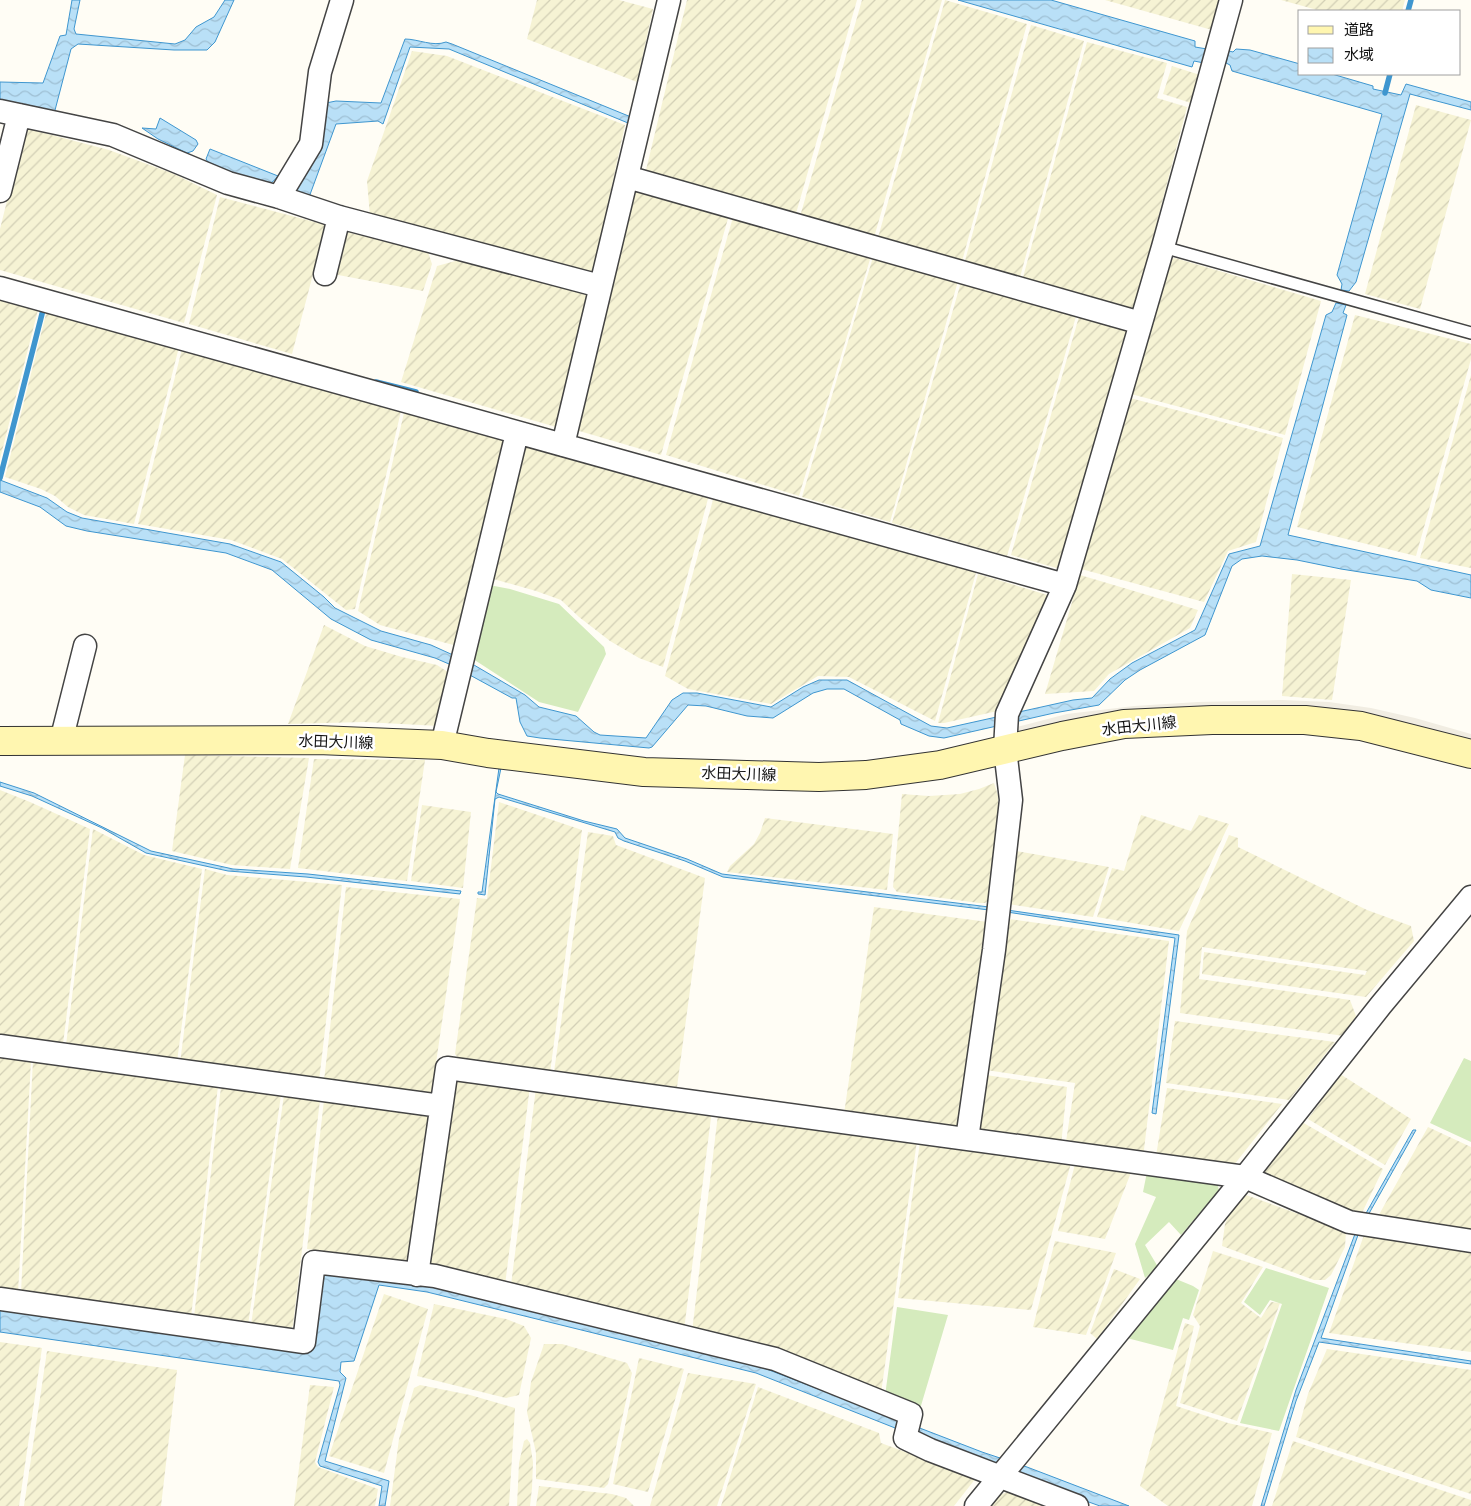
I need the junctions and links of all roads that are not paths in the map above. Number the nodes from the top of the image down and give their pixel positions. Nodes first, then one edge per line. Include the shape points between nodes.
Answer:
1 (342, 0) edge
2 (668, 0) edge
3 (1231, 0) edge
4 (10, 113) edge
5 (626, 177) junction
6 (0, 191) edge
7 (280, 197) junction
8 (339, 217) junction
9 (1163, 247) junction
10 (325, 274) dead end
11 (600, 286) junction
12 (0, 288) edge
13 (1141, 323) junction
14 (1471, 333) edge
15 (517, 433) junction
16 (563, 445) junction
17 (1065, 585) junction
18 (86, 646) dead end
19 (1006, 729) junction
20 (0, 741) edge
21 (61, 741) junction
22 (442, 745) junction
23 (1471, 754) edge
24 (1471, 897) edge
25 (0, 1046) edge
26 (441, 1106) junction
27 (967, 1139) junction
28 (1245, 1177) junction
29 (1471, 1241) edge
30 (417, 1275) junction
31 (0, 1299) edge
32 (1000, 1477) junction
33 (976, 1506) edge
34 (1077, 1506) edge

1 - 7 street via 320,72 311,144
2 - 5 street
3 - 9 street
4 - 6 street
4 - 7 street via 113,135 228,182
5 - 11 street
5 - 13 street
7 - 8 street
8 - 10 street
8 - 11 street
9 - 13 street
9 - 14 lane
11 - 16 street
12 - 15 street
13 - 17 street
15 - 16 street
15 - 22 street
16 - 17 street
17 - 19 street
18 - 21 street
19 - 22 main road, 水田大川線 via 940,765 866,775 819,777 644,772
19 - 23 main road, 水田大川線 via 1212,720 1305,720 1362,726
19 - 27 street via 1011,800
20 - 21 main road, 水田大川線
21 - 22 main road, 水田大川線 via 318,740
24 - 28 street
25 - 26 street
26 - 27 street via 447,1068
26 - 30 street
27 - 28 street
28 - 29 street via 1349,1222
28 - 32 street
30 - 31 street via 314,1262 304,1342
30 - 32 street via 435,1276 775,1359 911,1414 905,1438
32 - 33 street
32 - 34 street

